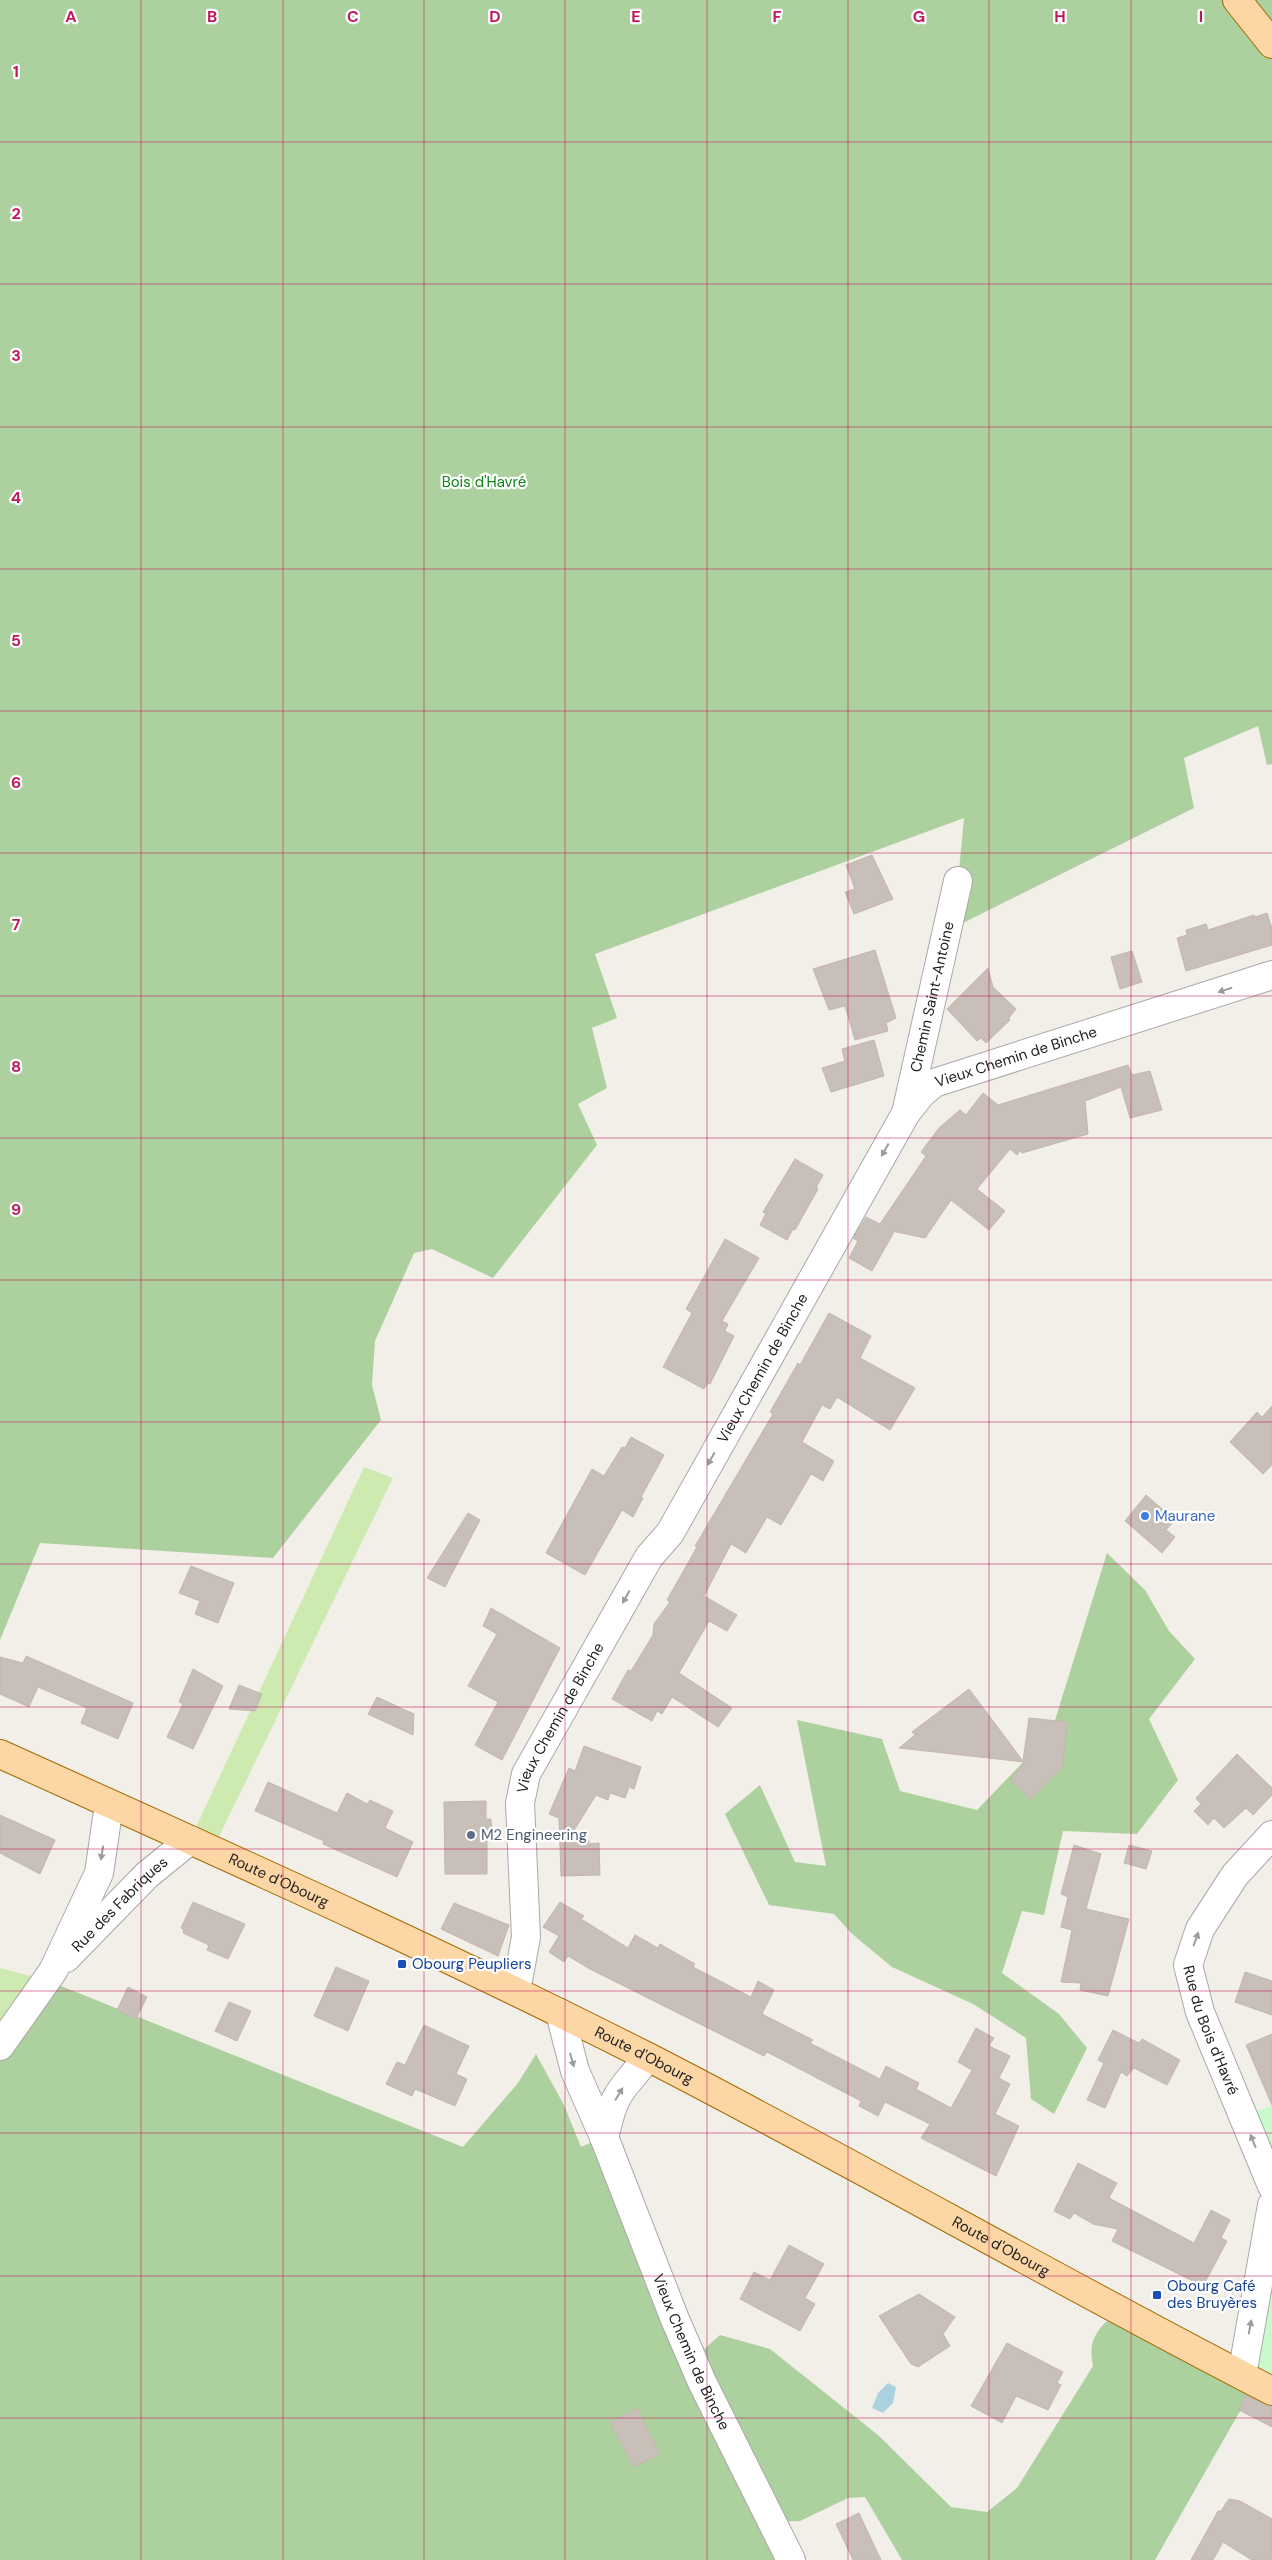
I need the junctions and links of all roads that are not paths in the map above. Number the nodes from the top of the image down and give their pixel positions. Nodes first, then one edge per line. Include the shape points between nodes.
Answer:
1 (1237, 0) edge
2 (1272, 44) edge
3 (958, 881) dead end
4 (1272, 976) edge
5 (906, 1113) junction
6 (0, 1754) edge
7 (109, 1805) junction
8 (1272, 1834) edge
9 (190, 1840) junction
10 (53, 1971) junction
11 (516, 1991) junction
12 (560, 2013) junction
13 (0, 2046) edge
14 (647, 2057) junction
15 (604, 2137) junction
16 (1272, 2186) edge
17 (1272, 2205) edge
18 (1242, 2375) junction
19 (1272, 2390) edge
20 (792, 2560) edge

1 - 2 main road
3 - 5 street, Chemin Saint-Antoine
4 -> 5 street, Vieux Chemin de Binche via 934,1082
5 -> 11 street, Vieux Chemin de Binche via 670,1533 649,1557 526,1774 520,1803 526,1937
6 - 7 main road, Route d'Obourg
7 - 9 main road, Route d'Obourg
7 -> 10 street, Rue des Fabriques via 99,1873
16 -> 8 street, Rue du Bois d'Havré via 1200,2012 1188,1965 1200,1928 1235,1875
9 - 10 street, Rue des Fabriques via 147,1875
9 - 11 main road, Route d'Obourg
10 - 13 street, Rue des Fabriques
11 - 12 main road, Route d'Obourg
12 - 14 main road, Route d'Obourg
12 -> 15 street, Vieux Chemin de Binche via 575,2071
15 -> 14 street via 615,2100
14 - 18 main road, Route d'Obourg
15 - 20 street, Vieux Chemin de Binche via 695,2366
18 -> 17 street
18 - 19 main road, Route d'Obourg

